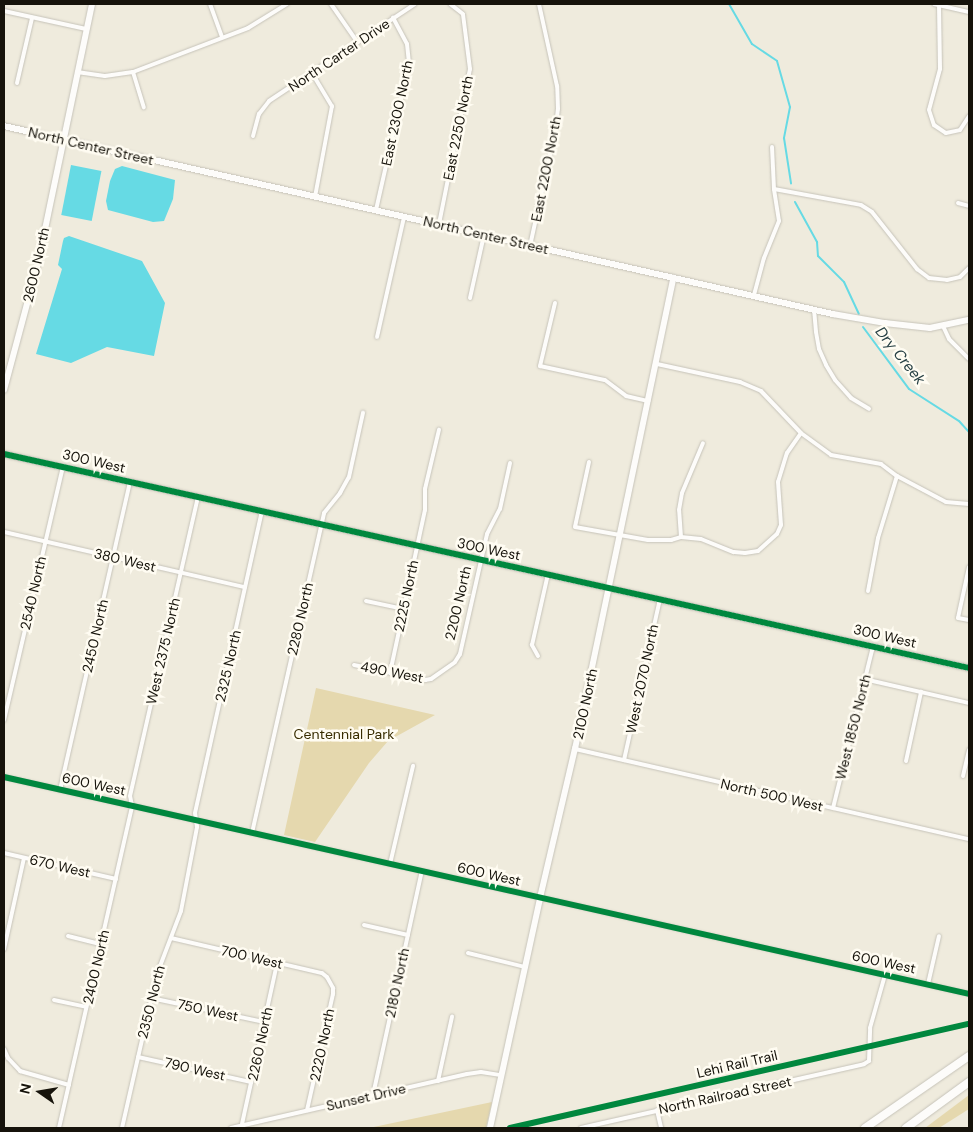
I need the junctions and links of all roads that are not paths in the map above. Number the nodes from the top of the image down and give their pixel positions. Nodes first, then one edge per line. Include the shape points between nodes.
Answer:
1 (92, 4) edge
2 (210, 4) edge
3 (287, 4) edge
4 (331, 4) edge
5 (415, 4) edge
6 (452, 4) edge
7 (539, 4) edge
8 (934, 4) edge
9 (939, 5) junction
10 (4, 11) edge
11 (969, 12) edge
12 (32, 18) junction
13 (393, 18) junction
14 (86, 29) junction
15 (222, 37) junction
16 (358, 43) junction
17 (77, 72) junction
18 (133, 72) junction
19 (312, 73) junction
20 (18, 83) dead end
21 (144, 107) dead end
22 (969, 116) edge
23 (4, 126) edge
24 (253, 136) dead end
25 (64, 140) junction
26 (772, 147) dead end
27 (774, 189) junction
28 (315, 197) junction
29 (958, 203) dead end
30 (969, 206) edge
31 (376, 210) junction
32 (404, 217) junction
33 (438, 224) junction
34 (484, 235) junction
35 (530, 246) junction
36 (969, 268) edge
37 (674, 278) junction
38 (754, 295) junction
39 (470, 298) dead end
40 (555, 304) dead end
41 (814, 309) junction
42 (969, 320) edge
43 (943, 326) junction
44 (377, 337) dead end
45 (969, 359) edge
46 (657, 364) junction
47 (4, 390) edge
48 (649, 401) junction
49 (869, 409) dead end
50 (363, 413) dead end
51 (439, 430) dead end
52 (801, 433) junction
53 (703, 443) dead end
54 (4, 454) edge
55 (589, 462) dead end
56 (510, 464) dead end
57 (63, 467) junction
58 (897, 476) junction
59 (130, 482) junction
60 (198, 497) junction
61 (969, 504) edge
62 (262, 512) junction
63 (322, 526) junction
64 (4, 532) edge
65 (619, 536) junction
66 (681, 538) junction
67 (45, 542) junction
68 (417, 546) junction
69 (113, 557) junction
70 (481, 560) junction
71 (969, 567) edge
72 (181, 573) junction
73 (548, 574) junction
74 (245, 587) junction
75 (608, 587) junction
76 (868, 592) dead end
77 (660, 598) junction
78 (366, 601) dead end
79 (403, 609) junction
80 (969, 620) edge
81 (873, 646) junction
82 (538, 656) dead end
83 (455, 662) joint
84 (354, 665) dead end
85 (969, 668) edge
86 (390, 673) junction
87 (864, 679) junction
88 (921, 692) junction
89 (969, 703) edge
90 (4, 720) edge
91 (575, 749) junction
92 (969, 750) edge
93 (624, 760) junction
94 (906, 761) dead end
95 (413, 766) dead end
96 (963, 776) dead end
97 (4, 777) edge
98 (60, 790) junction
99 (132, 806) junction
100 (833, 808) junction
101 (196, 820) junction
102 (252, 832) junction
103 (969, 840) edge
104 (4, 853) edge
105 (24, 858) junction
106 (390, 864) junction
107 (422, 871) junction
108 (116, 879) junction
109 (540, 898) junction
110 (364, 925) dead end
111 (408, 935) junction
112 (68, 936) dead end
113 (939, 936) dead end
114 (171, 938) junction
115 (101, 944) junction
116 (4, 949) edge
117 (468, 953) dead end
118 (277, 963) junction
119 (524, 967) junction
120 (884, 975) junction
121 (331, 981) joint
122 (928, 984) junction
123 (969, 994) edge
124 (151, 998) junction
125 (54, 1000) dead end
126 (86, 1007) junction
127 (452, 1017) dead end
128 (264, 1022) junction
129 (4, 1049) edge
130 (969, 1056) edge
131 (138, 1057) junction
132 (501, 1075) junction
133 (438, 1081) junction
134 (251, 1082) junction
135 (969, 1082) edge
136 (69, 1084) junction
137 (373, 1095) junction
138 (307, 1110) junction
139 (657, 1110) junction
140 (242, 1124) junction
141 (60, 1128) edge
142 (122, 1128) edge
143 (231, 1128) edge
144 (490, 1128) edge
145 (581, 1128) edge
146 (661, 1128) edge
147 (864, 1128) edge
148 (906, 1128) edge

1 - 14 street, 2600 North
2 - 15 street
3 - 15 street via 255,24
4 - 16 street
5 - 13 street, North Carter Drive
6 - 33 street, East 2250 North via 463,14 470,69
7 - 35 street, East 2200 North via 558,109
8 - 9 street
9 - 11 street
9 - 22 street via 940,69 929,110 934,125 946,133 960,130
10 - 12 street
12 - 14 street
12 - 20 street
13 - 16 street, North Carter Drive
13 - 31 street, East 2300 North via 408,44 409,64
14 - 17 street, 2600 North
15 - 18 street
16 - 19 street, North Carter Drive
17 - 18 street via 105,76
17 - 25 street, 2600 North
18 - 21 street
19 - 24 street, North Carter Drive via 263,107
19 - 28 street via 332,106
23 - 25 street, North Center Street
25 - 28 street, North Center Street
25 - 47 street, 2600 North via 32,288
26 - 27 street
27 - 36 street via 861,205 872,212 917,269 929,278 947,280 960,277
27 - 38 street via 779,221
28 - 31 street, North Center Street
29 - 30 street
31 - 32 street, North Center Street
32 - 33 street, North Center Street
32 - 44 street
33 - 34 street, North Center Street
34 - 35 street, North Center Street
34 - 39 street
35 - 37 street, North Center Street
37 - 38 street, North Center Street
37 - 46 street, 2100 North
38 - 41 street, North Center Street
40 - 48 street via 540,366 605,380 626,396
41 - 43 street, North Center Street via 902,326
41 - 49 street via 817,341 826,365 851,398
42 - 43 street, North Center Street
43 - 45 street via 949,339
46 - 48 street, 2100 North
46 - 52 street via 740,382 761,392
48 - 65 street, 2100 North
50 - 63 street, 2280 North via 349,476 340,493 328,505
51 - 68 street, 2225 North via 425,490 425,510
52 - 58 street via 831,455 880,464
52 - 66 street via 787,453 778,482 780,524 777,534 758,551 734,552 701,540
53 - 66 street via 682,493
54 - 57 street, 300 West
55 - 65 street via 575,526
56 - 70 street, 2200 North via 500,509 487,534
57 - 59 street, 300 West
57 - 67 street, 2540 North
58 - 61 street via 946,502
58 - 76 street via 878,538
59 - 60 street, 300 West
59 - 69 street, 2450 North
60 - 62 street, 300 West
60 - 72 street, West 2375 North
62 - 63 street, 300 West
62 - 74 street, 2325 North
63 - 68 street, 300 West
63 - 102 street, 2280 North
64 - 67 street, 380 West
65 - 66 street via 648,540
65 - 75 street, 2100 North
67 - 69 street, 380 West
67 - 90 street, 2540 North
68 - 70 street, 300 West
68 - 79 street, 2225 North
69 - 72 street, 380 West
69 - 98 street, 2450 North
70 - 73 street, 300 West
70 - 83 street, 2200 North via 460,654
71 - 80 street via 958,618
72 - 74 street, 380 West
72 - 99 street, West 2375 North via 130,796
73 - 75 street, 300 West
73 - 82 street via 532,645
74 - 101 street, 2325 North
75 - 77 street, 300 West
75 - 91 street, 2100 North
77 - 81 street, 300 West
77 - 93 street, West 2070 North
78 - 79 street
79 - 86 street, 2225 North
81 - 85 street, 300 West
81 - 87 street, West 1850 North
83 - 86 street, 490 West via 431,679
84 - 86 street, 490 West
87 - 88 street
87 - 100 street, West 1850 North
88 - 89 street
88 - 94 street
91 - 93 street, North 500 West
91 - 109 street, 2100 North
92 - 96 street
93 - 100 street, North 500 West
95 - 106 street
97 - 98 street, 600 West
98 - 99 street, 600 West
99 - 101 street, 600 West
99 - 108 street, 2400 North
100 - 103 street, North 500 West
101 - 102 street, 600 West
101 - 114 street, 2350 North via 198,827 181,911
102 - 106 street, 600 West
104 - 105 street, 670 West
105 - 108 street, 670 West
105 - 116 street
106 - 107 street, 600 West
107 - 109 street, 600 West
107 - 111 street, 2180 North
108 - 115 street, 2400 North
109 - 119 street, 2100 North
109 - 120 street, 600 West
110 - 111 street
111 - 137 street, 2180 North
112 - 115 street
113 - 122 street
114 - 118 street, 700 West
114 - 124 street, 2350 North via 159,966
115 - 126 street, 2400 North
117 - 119 street
118 - 121 street, 700 West via 322,973
118 - 128 street, 2260 North
119 - 132 street, 2100 North
120 - 122 street, 600 West
120 - 139 street, North Railroad Street via 870,1028 869,1061
121 - 138 street, 2220 North via 333,994
122 - 123 street, 600 West
124 - 128 street, 750 West
124 - 131 street, 2350 North
125 - 126 street
126 - 136 street, 2400 North
127 - 133 street
128 - 134 street, 2260 North
129 - 136 street via 20,1071
130 - 147 highway
131 - 134 street, 790 West
131 - 142 street, 2350 North
132 - 133 street, Sunset Drive via 481,1072
132 - 144 street, 2100 North
133 - 137 street, Sunset Drive
134 - 140 street, 2260 North
135 - 148 highway
136 - 141 street, 2400 North
137 - 138 street, Sunset Drive
138 - 140 street, Sunset Drive
139 - 145 street, North Railroad Street
139 - 146 street
140 - 143 street, Sunset Drive

